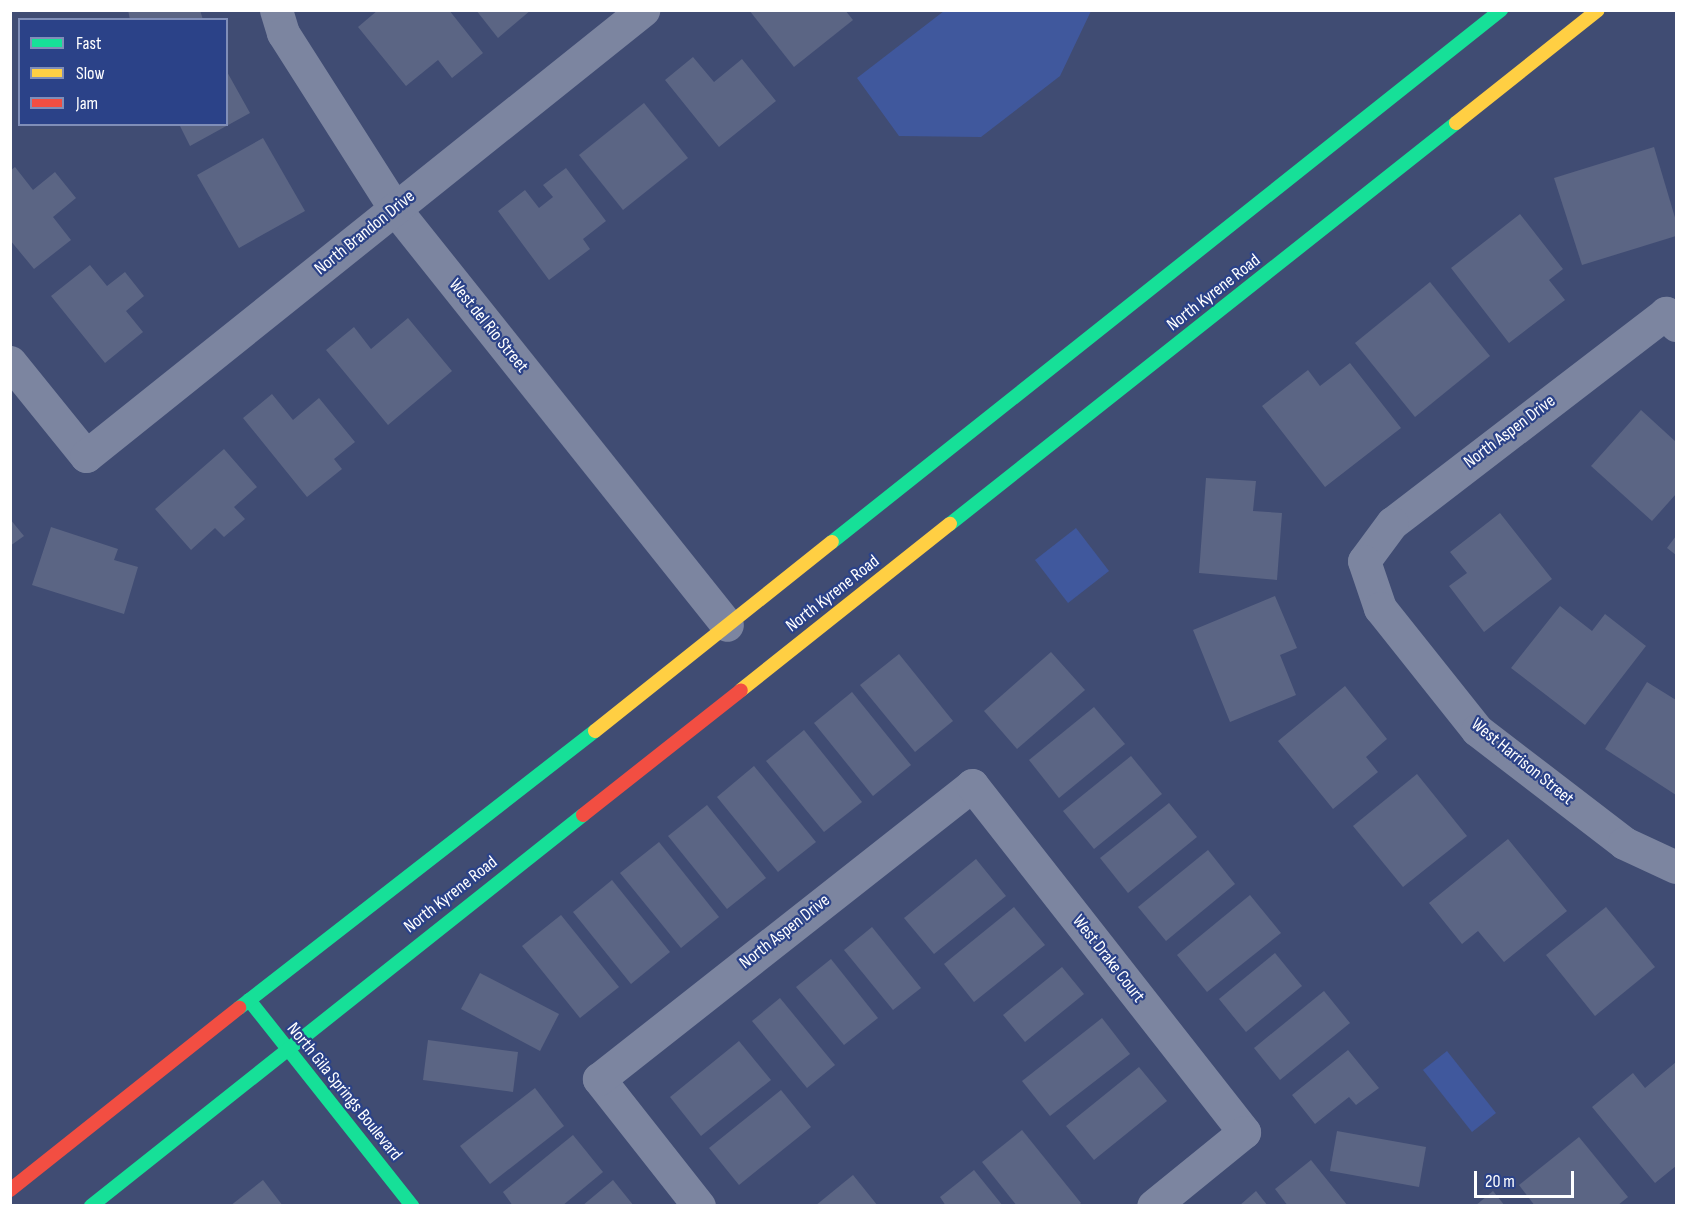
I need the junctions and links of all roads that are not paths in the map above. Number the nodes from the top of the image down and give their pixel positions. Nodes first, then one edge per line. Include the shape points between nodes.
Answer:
1 (276, 10) edge
2 (643, 10) edge
3 (1501, 10) edge
4 (1598, 10) edge
5 (395, 209) junction
6 (1671, 319) edge
7 (10, 362) edge
8 (1364, 561) joint
9 (727, 625) junction
10 (972, 785) joint
11 (1677, 867) edge
12 (249, 1000) junction
13 (286, 1048) junction
14 (10, 1190) edge
15 (91, 1206) edge
16 (412, 1206) edge
17 (699, 1206) edge
18 (1152, 1206) edge

1 - 5 street, West del Rio Street via 283,33
2 - 5 street, North Brandon Drive
3 - 9 main road
4 - 13 main road, North Kyrene Road
5 - 7 street, North Brandon Drive via 86,456
5 - 9 street, West del Rio Street
6 - 8 street, North Aspen Drive via 1392,523
8 - 11 street, West Harrison Street via 1380,608 1477,730 1624,843
9 - 12 main road
10 - 17 street, North Aspen Drive via 599,1080
10 - 18 street, West Drake Court via 1244,1132
12 - 13 main road, North Gila Springs Boulevard
12 - 14 main road
13 - 15 main road, North Kyrene Road
13 - 16 main road, North Gila Springs Boulevard

